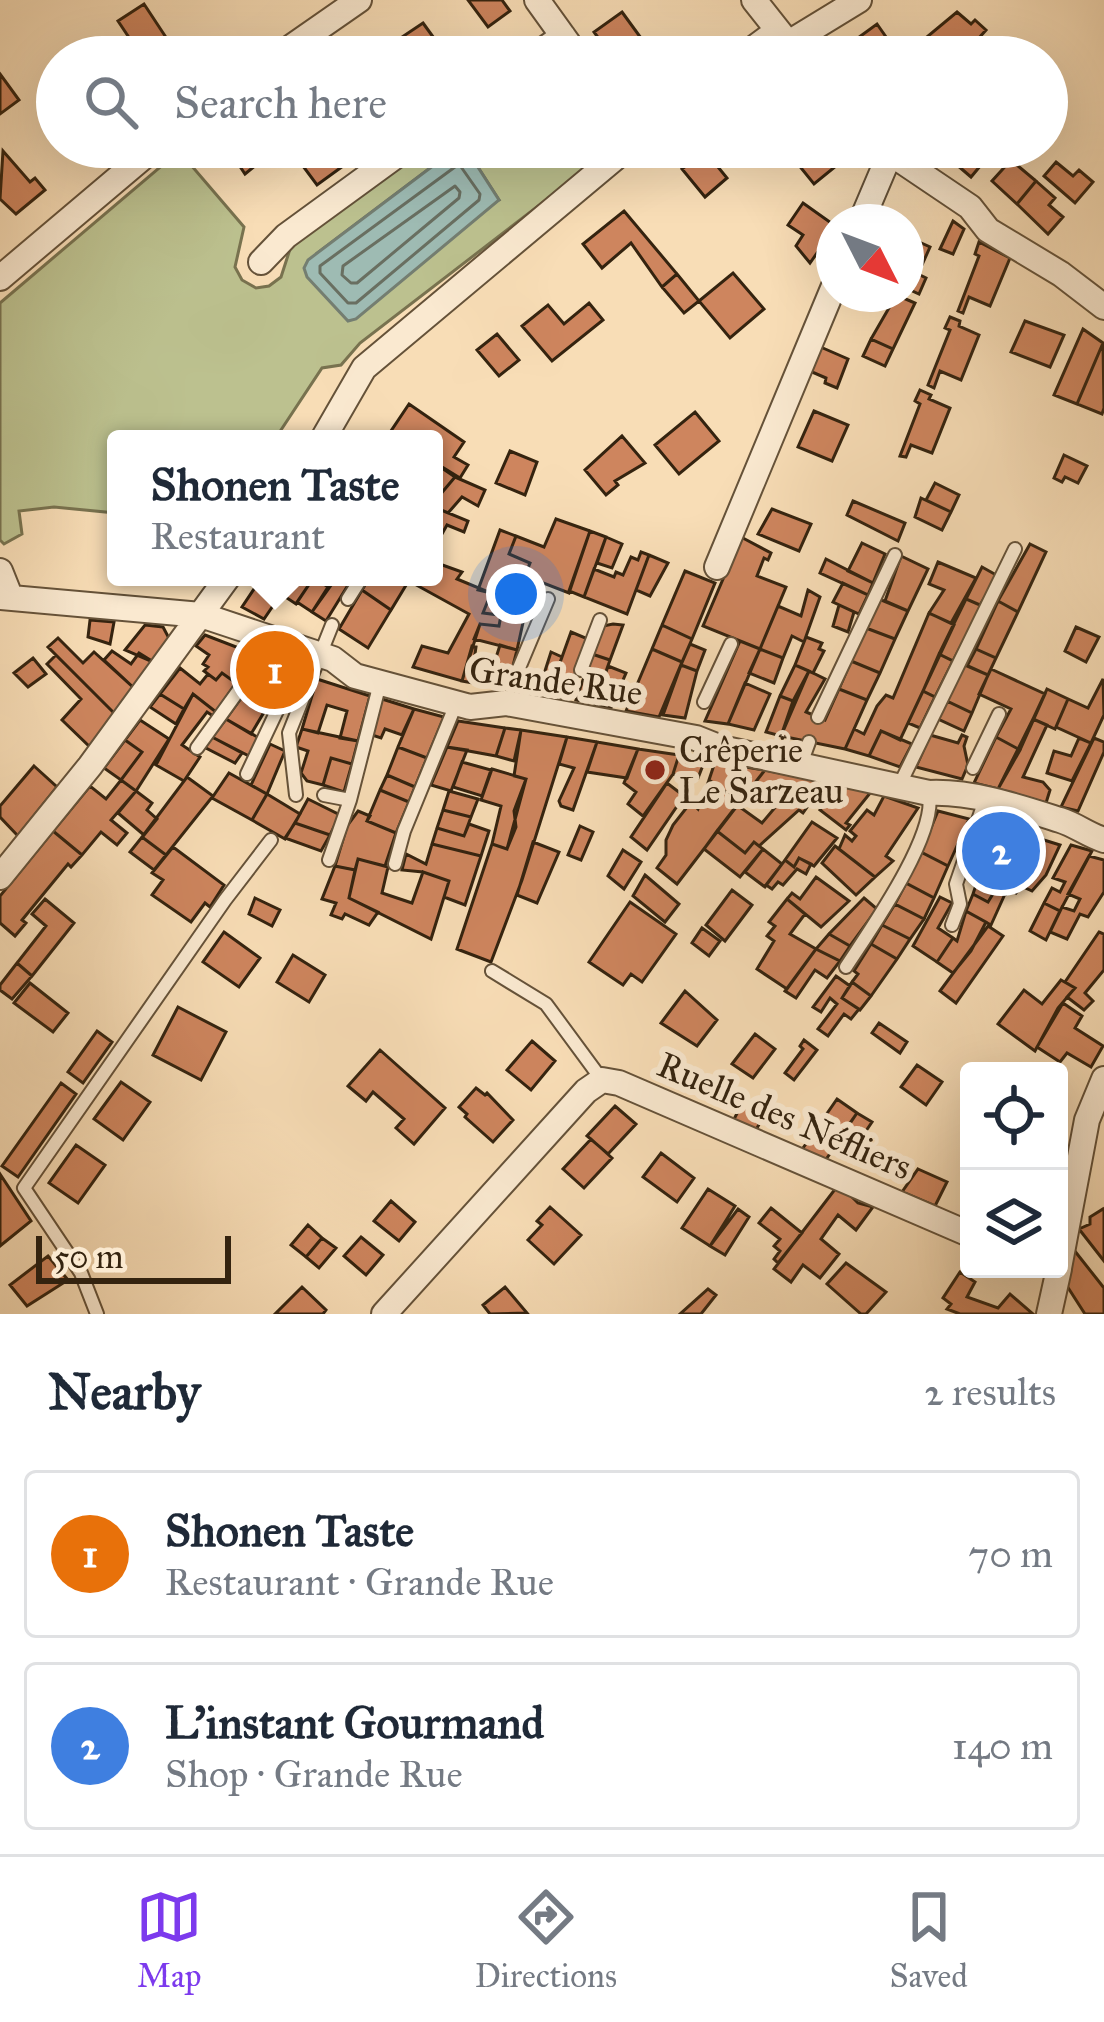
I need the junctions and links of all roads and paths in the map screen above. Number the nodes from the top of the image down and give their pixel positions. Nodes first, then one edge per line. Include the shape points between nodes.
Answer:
1 (359, 0) edge
2 (537, 0) edge
3 (754, 0) edge
4 (859, 0) edge
5 (307, 36) edge
6 (562, 36) edge
7 (782, 36) edge
8 (801, 36) edge
9 (129, 168) edge
10 (379, 168) edge
11 (603, 168) edge
12 (879, 168) edge
13 (911, 168) edge
14 (867, 204) edge
15 (261, 262) dead end
16 (3, 270) edge
17 (1104, 307) edge
18 (823, 312) edge
19 (328, 430) edge
20 (1015, 548) dead end
21 (895, 555) dead end
22 (717, 567) dead end
23 (0, 571) edge
24 (222, 586) edge
25 (356, 586) edge
26 (5, 597) edge
27 (348, 599) dead end
28 (548, 599) dead end
29 (201, 615) junction
30 (600, 620) dead end
31 (332, 625) dead end
32 (275, 639) junction
33 (731, 644) dead end
34 (307, 658) junction
35 (519, 668) dead end
36 (581, 670) dead end
37 (380, 682) junction
38 (283, 698) dead end
39 (704, 702) dead end
40 (456, 704) junction
41 (999, 714) dead end
42 (818, 717) dead end
43 (197, 748) dead end
44 (247, 774) dead end
45 (972, 785) junction
46 (899, 786) junction
47 (928, 793) junction
48 (324, 794) dead end
49 (296, 795) dead end
50 (350, 800) junction
51 (272, 840) dead end
52 (1104, 840) edge
53 (329, 860) dead end
54 (395, 864) dead end
55 (0, 877) edge
56 (952, 925) dead end
57 (846, 967) dead end
58 (492, 970) dead end
59 (1104, 1079) edge
60 (602, 1080) junction
61 (1068, 1209) edge
62 (960, 1230) edge
63 (1054, 1278) edge
64 (97, 1314) edge
65 (384, 1314) edge
66 (1049, 1314) edge

1 - 5 street
2 - 6 street
3 - 7 street
4 - 8 street
9 - 16 street
10 - 15 street
11 - 19 street via 364,368
12 - 14 street
13 - 17 street
18 - 22 street
20 - 46 lane
21 - 42 lane
23 - 26 street
24 - 29 street
25 - 27 lane
26 - 29 street, Grande Rue
28 - 35 lane
29 - 32 street, Grande Rue
29 - 55 street
30 - 36 lane
31 - 34 lane
32 - 34 street, Grande Rue
32 - 43 lane
33 - 39 lane
34 - 37 street, Grande Rue via 333,659
34 - 49 lane via 289,733
37 - 40 street, Grande Rue
37 - 50 lane
38 - 44 lane
40 - 46 street, Grande Rue via 509,697 697,729 721,748 805,753
40 - 54 lane
41 - 45 lane
45 - 47 street, Grande Rue
45 - 52 street, Grande Rue
45 - 56 lane
46 - 47 street, Grande Rue
47 - 57 lane via 918,845
48 - 50 lane
50 - 53 lane
51 - 64 lane via 24,1188
58 - 60 lane via 546,1004
59 - 61 street
60 - 62 street, Ruelle des Néfliers
60 - 65 street, Ruelle des Néfliers
63 - 66 street

